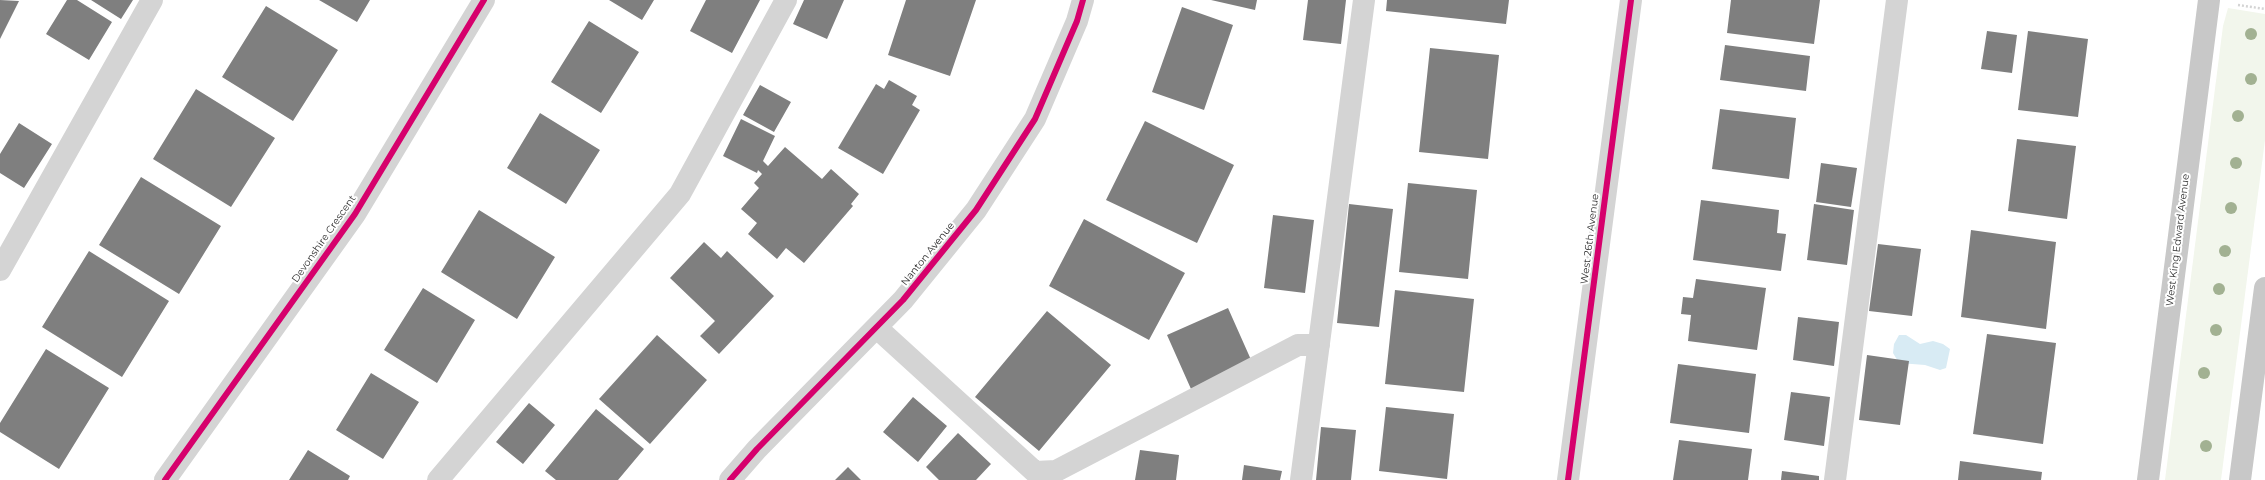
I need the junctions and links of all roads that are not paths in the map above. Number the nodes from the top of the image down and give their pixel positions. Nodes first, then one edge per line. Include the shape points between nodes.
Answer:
1 (152, 0) edge
2 (484, 0) edge
3 (786, 0) edge
4 (1083, 0) edge
5 (1364, 0) edge
6 (1631, 0) edge
7 (1897, 0) edge
8 (2209, 0) edge
9 (0, 270) edge
10 (2265, 288) edge
11 (877, 328) junction
12 (1319, 345) junction
13 (165, 480) edge
14 (438, 480) edge
15 (730, 480) edge
16 (1301, 480) edge
17 (1568, 480) edge
18 (1835, 480) edge
19 (2148, 480) edge
20 (2240, 480) edge

1 - 9 street
2 - 13 street, Devonshire Crescent via 355,214
3 - 14 street via 680,194
4 - 11 street, Nanton Avenue via 1077,21 1035,119 976,210
5 - 12 street
6 - 17 street, West 26th Avenue
7 - 18 street
8 - 19 main road, West King Edward Avenue
10 - 20 main road
11 - 12 street via 1035,472 1056,471 1298,345
11 - 15 street, Nanton Avenue via 757,449
12 - 16 street

